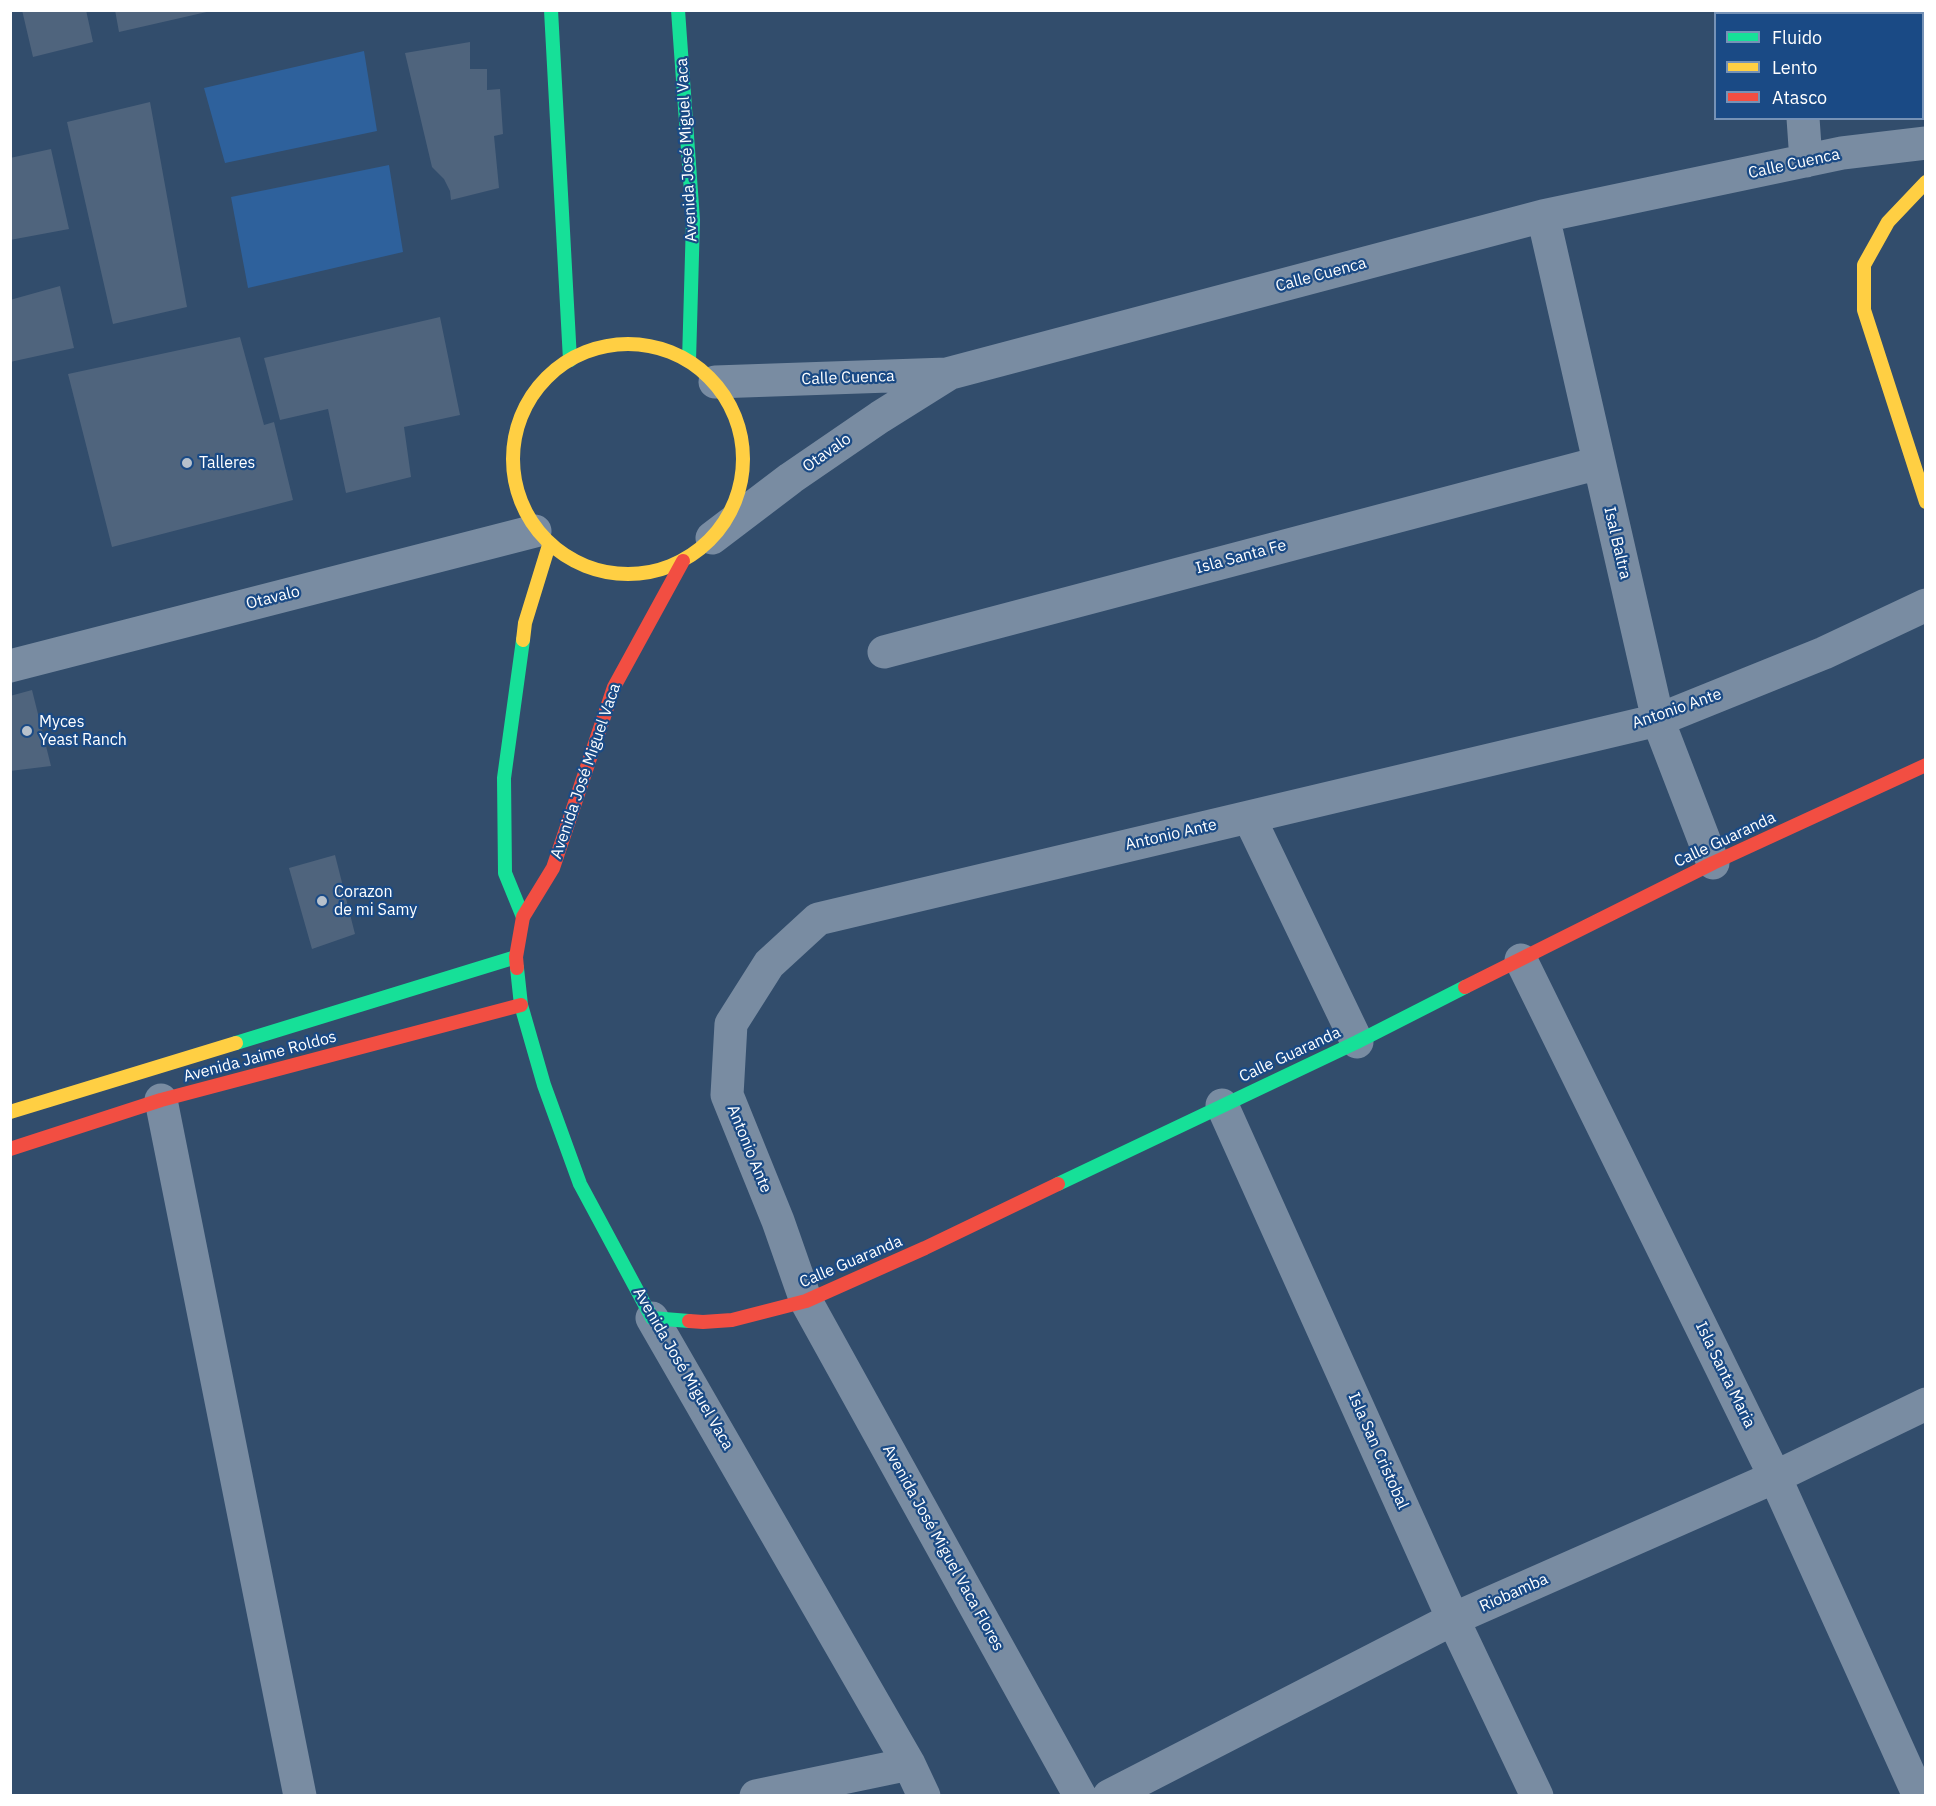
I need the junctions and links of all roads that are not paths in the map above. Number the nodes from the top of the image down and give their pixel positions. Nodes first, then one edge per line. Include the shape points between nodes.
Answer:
1 (551, 10) edge
2 (678, 10) edge
3 (1803, 120) edge
4 (1926, 143) edge
5 (1806, 161) junction
6 (1926, 182) edge
7 (1543, 216) junction
8 (570, 360) junction
9 (689, 361) junction
10 (947, 374) junction
11 (715, 382) junction
12 (1599, 463) junction
13 (1926, 502) edge
14 (542, 538) junction
15 (712, 538) junction
16 (682, 561) junction
17 (1926, 605) edge
18 (884, 652) dead end
19 (10, 666) edge
20 (1658, 720) junction
21 (1925, 768) edge
22 (1249, 817) junction
23 (1713, 863) junction
24 (524, 916) junction
25 (516, 957) junction
26 (1521, 960) junction
27 (521, 1005) junction
28 (1357, 1042) junction
29 (161, 1100) junction
30 (1222, 1105) junction
31 (10, 1112) edge
32 (10, 1149) edge
33 (806, 1301) junction
34 (652, 1318) junction
35 (1926, 1404) edge
36 (1775, 1477) junction
37 (1453, 1619) junction
38 (909, 1764) junction
39 (300, 1796) edge
40 (756, 1796) edge
41 (924, 1796) edge
42 (1080, 1796) edge
43 (1109, 1796) edge
44 (1537, 1796) edge
45 (1920, 1796) edge

1 - 8 street
2 - 9 street, Avenida José Miguel Vaca via 693,220
3 - 5 street
4 - 5 street, Calle Cuenca
5 - 7 street, Calle Cuenca
6 - 13 street via 1888,222 1864,265 1864,310
7 - 10 street, Calle Cuenca
7 - 12 street, Isal Baltra
8 - 9 street, Avenida José Miguel Vaca via 592,350 642,344
8 - 14 street, Avenida José Miguel Vaca via 545,380 527,405 516,434 513,465 518,494
9 - 11 street, Avenida José Miguel Vaca
10 - 11 street, Calle Cuenca
10 - 15 street, Otavalo via 791,478
11 - 15 street, Avenida José Miguel Vaca via 733,411 743,444 742,478 732,510
12 - 18 street, Isla Santa Fe
12 - 20 street, Isal Baltra
14 - 16 street, Avenida José Miguel Vaca via 583,566 616,574 650,572
14 - 19 street, Otavalo
14 - 24 street via 525,623 504,778 505,873
15 - 16 street, Avenida José Miguel Vaca
16 - 24 street, Avenida José Miguel Vaca via 614,687 553,868
17 - 20 street, Antonio Ante
20 - 22 street, Antonio Ante
20 - 23 street, Isal Baltra
21 - 23 street, Calle Guaranda
22 - 28 street
22 - 33 street, Antonio Ante via 818,919 768,964 731,1024 728,1095
23 - 26 street, Calle Guaranda
24 - 25 street, Avenida José Miguel Vaca
25 - 27 street, Avenida José Miguel Vaca
25 - 31 street, Avenida Jaime Roldos
26 - 28 street, Calle Guaranda
26 - 36 street, Isla Santa Maria
27 - 29 street, Avenida Jaime Roldos
27 - 34 street, Avenida José Miguel Vaca via 544,1085 580,1184
28 - 30 street, Calle Guaranda
29 - 32 street, Avenida Jaime Roldos
29 - 39 street
30 - 33 street, Calle Guaranda
30 - 37 street, Isla San Cristobal
33 - 34 street, Calle Guaranda via 732,1320
33 - 42 street, Avenida José Miguel Vaca Flores
34 - 38 street, Avenida José Miguel Vaca
35 - 36 street, Riobamba
36 - 37 street, Riobamba
36 - 45 street, Isla Santa Maria
37 - 43 street, Riobamba
37 - 44 street, Isla San Cristobal
38 - 40 street
38 - 41 street, Avenida José Miguel Vaca

